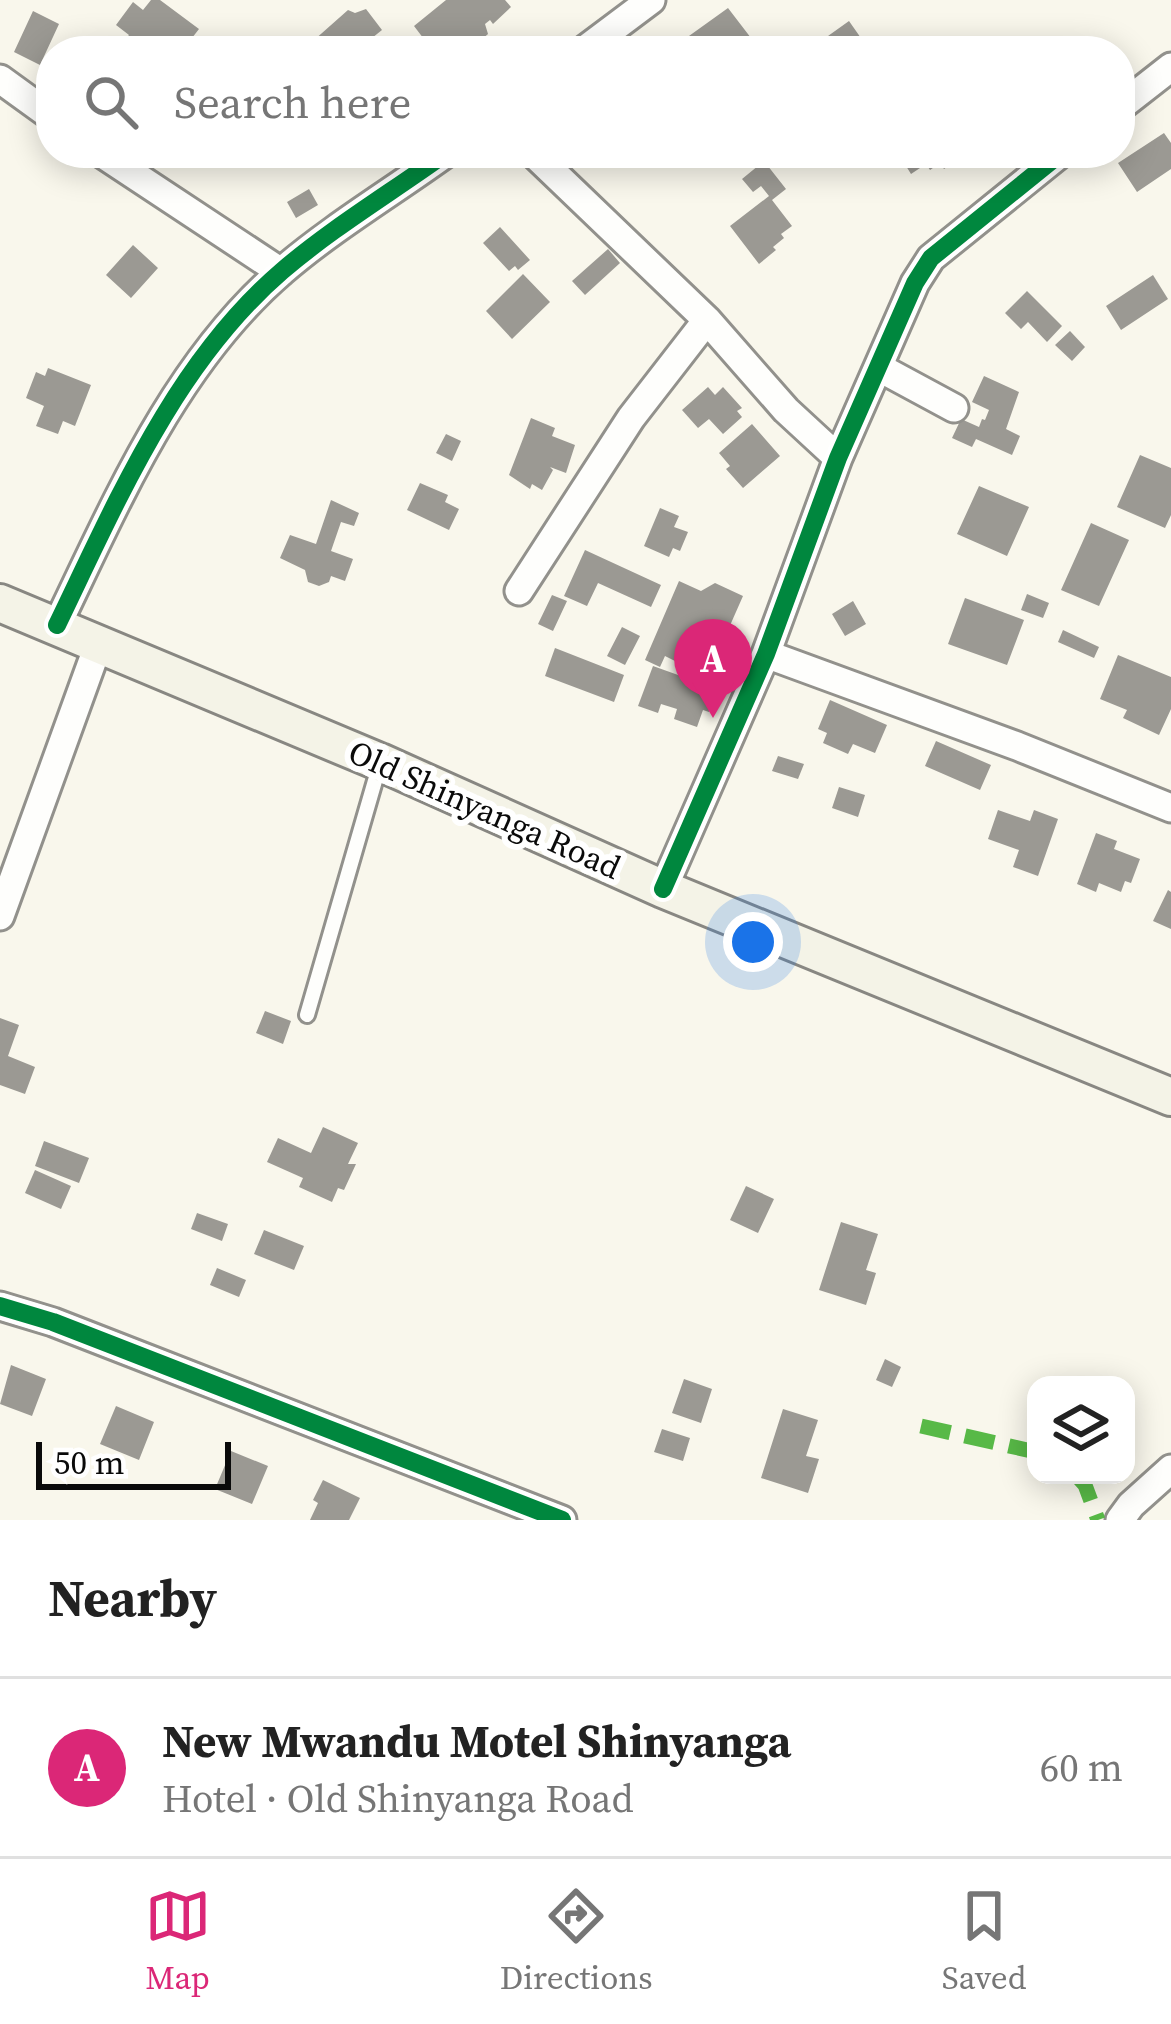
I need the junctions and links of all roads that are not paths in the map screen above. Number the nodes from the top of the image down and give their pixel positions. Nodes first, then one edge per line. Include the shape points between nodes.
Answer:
1 (651, 0) edge
2 (604, 36) edge
3 (1171, 67) edge
4 (0, 79) edge
5 (1135, 95) edge
6 (36, 105) edge
7 (124, 168) edge
8 (425, 168) edge
9 (549, 168) edge
10 (1042, 168) edge
11 (280, 272) junction
12 (706, 320) junction
13 (878, 367) junction
14 (954, 408) dead end
15 (838, 458) junction
16 (519, 591) dead end
17 (0, 603) edge
18 (57, 625) junction
19 (99, 643) junction
20 (766, 654) junction
21 (380, 762) junction
22 (1171, 808) edge
23 (664, 889) junction
24 (0, 916) edge
25 (307, 1015) dead end
26 (1171, 1097) edge
27 (0, 1306) edge
28 (1171, 1469) edge
29 (483, 1490) junction
30 (499, 1520) edge
31 (562, 1520) edge
32 (1120, 1520) edge

1 - 2 street
3 - 5 street
4 - 6 street
7 - 11 street
8 - 11 street
9 - 12 street
10 - 13 street via 931,258
11 - 18 street via 214,344 160,423
12 - 15 street
12 - 16 street via 631,418
13 - 14 street
13 - 15 street
15 - 20 street
17 - 18 main road, Old Shinyanga Road
18 - 19 main road, Old Shinyanga Road
19 - 21 main road, Old Shinyanga Road
19 - 24 street
20 - 22 street
20 - 23 street
21 - 23 main road, Old Shinyanga Road
21 - 25 lane
23 - 26 main road, Old Shinyanga Road
27 - 29 street
28 - 32 street
29 - 30 street
29 - 31 street

